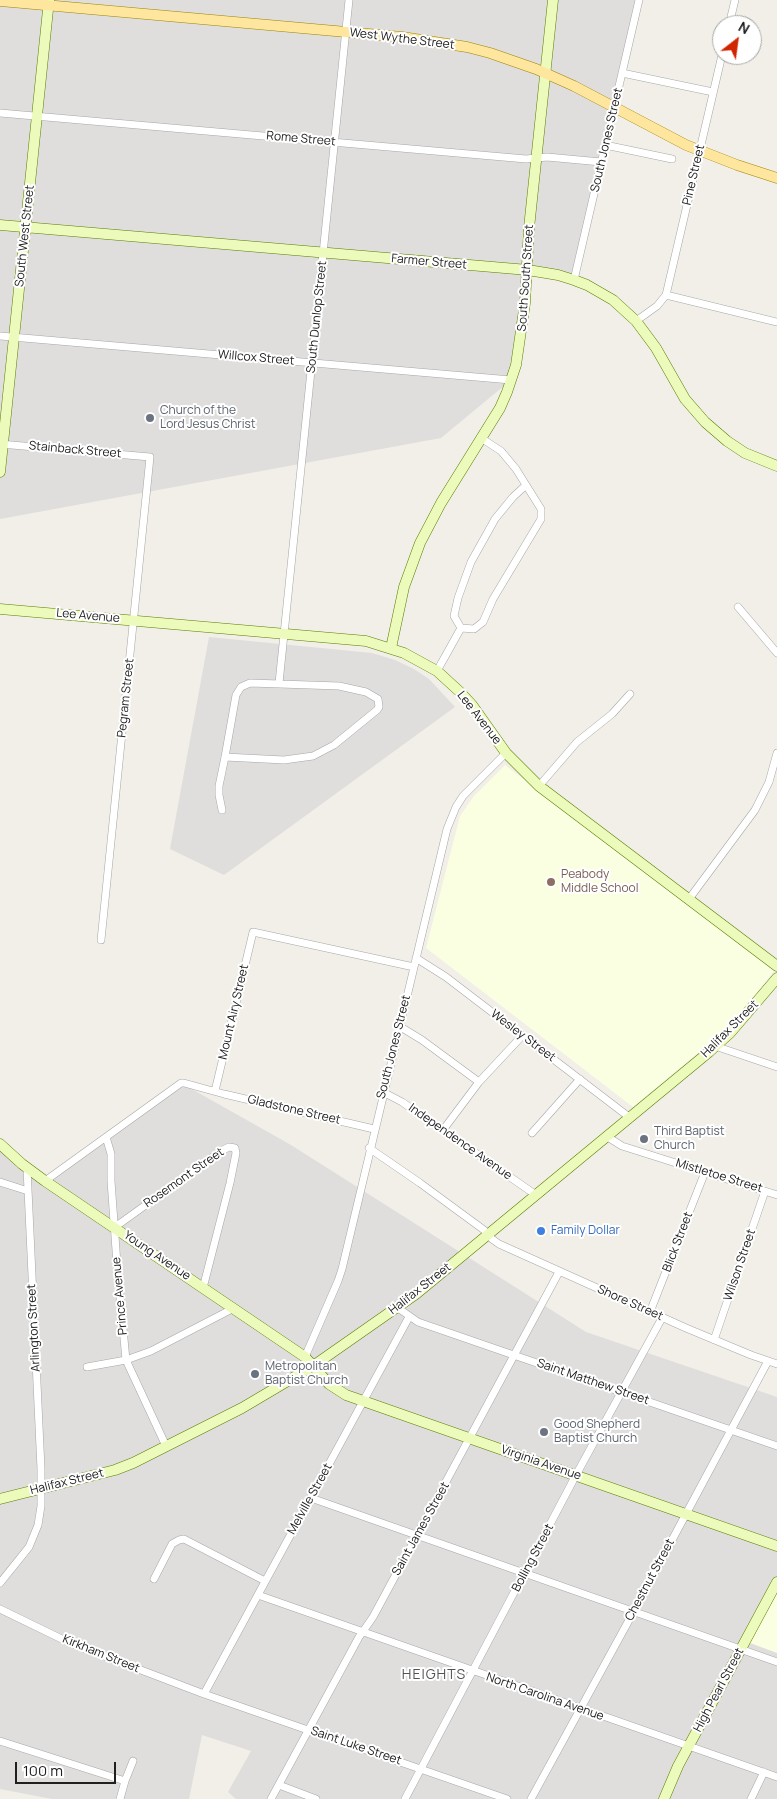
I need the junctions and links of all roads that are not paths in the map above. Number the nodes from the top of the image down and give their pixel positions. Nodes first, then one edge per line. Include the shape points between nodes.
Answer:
1 (349, 0) edge
2 (553, 0) edge
3 (639, 0) edge
4 (735, 0) edge
5 (0, 1) edge
6 (49, 3) edge
7 (731, 15) edge
8 (346, 32) junction
9 (720, 65) edge
10 (545, 73) junction
11 (622, 73) junction
12 (713, 92) junction
13 (614, 107) junction
14 (0, 113) edge
15 (37, 116) junction
16 (334, 142) junction
17 (606, 145) junction
18 (699, 150) junction
19 (537, 158) junction
20 (672, 159) dead end
21 (601, 162) junction
22 (777, 178) edge
23 (0, 225) edge
24 (26, 227) junction
25 (323, 253) junction
26 (528, 270) junction
27 (574, 280) junction
28 (666, 295) junction
29 (636, 321) junction
30 (777, 322) edge
31 (0, 336) edge
32 (14, 337) junction
33 (312, 364) junction
34 (511, 380) junction
35 (481, 438) junction
36 (1, 444) edge
37 (150, 457) joint
38 (777, 466) edge
39 (0, 472) edge
40 (525, 486) junction
41 (738, 607) dead end
42 (0, 609) edge
43 (134, 620) junction
44 (462, 628) junction
45 (284, 634) junction
46 (391, 648) junction
47 (777, 653) edge
48 (437, 671) junction
49 (279, 683) junction
50 (630, 694) dead end
51 (506, 753) junction
52 (777, 753) edge
53 (224, 757) junction
54 (776, 767) edge
55 (539, 786) junction
56 (222, 810) dead end
57 (689, 899) junction
58 (100, 940) dead end
59 (416, 958) junction
60 (777, 966) edge
61 (414, 967) junction
62 (777, 978) edge
63 (399, 1026) junction
64 (522, 1036) junction
65 (715, 1046) junction
66 (777, 1067) edge
67 (580, 1079) junction
68 (479, 1082) junction
69 (215, 1091) junction
70 (383, 1092) junction
71 (630, 1117) junction
72 (374, 1129) junction
73 (443, 1130) junction
74 (532, 1133) dead end
75 (606, 1136) junction
76 (106, 1137) junction
77 (0, 1144) edge
78 (370, 1148) junction
79 (27, 1168) junction
80 (705, 1172) junction
81 (45, 1181) junction
82 (0, 1182) edge
83 (28, 1191) junction
84 (766, 1191) junction
85 (536, 1195) junction
86 (777, 1195) edge
87 (115, 1227) junction
88 (488, 1234) junction
89 (559, 1272) junction
90 (203, 1288) junction
91 (234, 1308) junction
92 (398, 1308) junction
93 (650, 1312) junction
94 (409, 1317) junction
95 (662, 1318) junction
96 (714, 1340) junction
97 (514, 1355) junction
98 (305, 1356) junction
99 (126, 1360) junction
100 (768, 1361) junction
101 (777, 1364) edge
102 (313, 1366) junction
103 (87, 1367) dead end
104 (622, 1392) junction
105 (363, 1401) junction
106 (730, 1430) junction
107 (469, 1438) junction
108 (166, 1446) junction
109 (777, 1446) edge
110 (576, 1475) junction
111 (41, 1489) junction
112 (310, 1498) junction
113 (0, 1499) edge
114 (686, 1514) junction
115 (417, 1535) junction
116 (777, 1546) edge
117 (524, 1573) junction
118 (154, 1579) dead end
119 (265, 1581) junction
120 (777, 1582) edge
121 (0, 1583) edge
122 (258, 1595) junction
123 (0, 1609) edge
124 (634, 1611) junction
125 (363, 1632) junction
126 (741, 1649) junction
127 (777, 1662) edge
128 (472, 1671) junction
129 (204, 1694) junction
130 (580, 1709) junction
131 (309, 1730) junction
132 (0, 1741) edge
133 (688, 1746) junction
134 (132, 1761) dead end
135 (420, 1769) junction
136 (764, 1772) junction
137 (777, 1777) edge
138 (125, 1781) junction
139 (279, 1785) junction
140 (120, 1799) edge
141 (271, 1799) edge
142 (316, 1799) edge
143 (405, 1799) edge
144 (507, 1799) edge
145 (531, 1799) edge
146 (664, 1799) edge
147 (751, 1799) edge

1 - 8 street, South Dunlop Street
2 - 10 street, South South Street
3 - 11 street, South Jones Street
4 - 7 street
5 - 6 main road, West Wythe Street
6 - 8 main road, West Wythe Street
6 - 15 street, South West Street
8 - 10 main road, West Wythe Street via 467,47
8 - 16 street, South Dunlop Street
9 - 12 street, Pine Street
10 - 13 main road, West Wythe Street
10 - 19 street, South South Street
11 - 12 street
11 - 13 street, South Jones Street
12 - 18 street, Pine Street
13 - 17 street, South Jones Street
13 - 18 main road, West Wythe Street
14 - 15 street, Rome Street
15 - 16 street, Rome Street
15 - 24 street, South West Street
16 - 19 street, Rome Street
16 - 25 street, South Dunlop Street
17 - 20 street
17 - 21 street, South Jones Street
18 - 22 main road, West Wythe Street
18 - 28 street, Pine Street
19 - 21 street, Rome Street
19 - 26 street, South South Street
21 - 27 street, South Jones Street
23 - 24 street, Farmer Street
24 - 25 street, Farmer Street
24 - 32 street, South West Street
25 - 26 street, Farmer Street
25 - 33 street, South Dunlop Street
26 - 27 street, Farmer Street
26 - 34 street, South South Street via 523,328
27 - 29 street, Farmer Street via 613,300
28 - 29 street
28 - 30 street
29 - 38 street, Farmer Street via 686,399 705,422 746,453
31 - 32 street, Willcox Street
32 - 33 street, Willcox Street
32 - 36 street, South West Street
33 - 34 street, Willcox Street
33 - 45 street, South Dunlop Street
34 - 35 street, South South Street via 500,408
35 - 40 street via 501,451
35 - 46 street, South South Street via 420,543 404,587
36 - 37 street, Stainback Street
36 - 39 street, South West Street
37 - 43 street, Pegram Street
40 - 44 street via 495,519 471,562 454,616
40 - 44 street via 541,509 541,519 493,599 483,622 474,629
41 - 47 street
42 - 43 street, Lee Avenue
43 - 45 street, Lee Avenue
43 - 58 street, Pegram Street
44 - 48 street
45 - 46 street, Lee Avenue via 366,641
45 - 49 street, South Dunlop Street
46 - 48 street, Lee Avenue
48 - 51 street, Lee Avenue via 472,705
49 - 53 street via 250,683 238,690
49 - 53 street via 338,686 369,694 378,699 379,707 324,752 284,760
50 - 55 street via 612,714 577,742
51 - 55 street, Lee Avenue
51 - 59 street, South Jones Street via 469,789 450,819
52 - 54 street
53 - 56 street via 219,795
54 - 57 street via 755,810
55 - 57 street, Lee Avenue
57 - 60 street, Lee Avenue
59 - 61 street, South Jones Street
59 - 64 street, Wesley Street
61 - 63 street, South Jones Street
61 - 69 street, Mount Airy Street via 253,932
62 - 65 street, Halifax Street
63 - 68 street
63 - 70 street, South Jones Street
64 - 67 street, Wesley Street
64 - 68 street
65 - 66 street
65 - 71 street, Halifax Street
67 - 71 street, Wesley Street
67 - 74 street
68 - 73 street
69 - 72 street, Gladstone Street
69 - 76 street via 181,1083
70 - 72 street, South Jones Street
70 - 73 street, Independence Avenue
71 - 75 street, Halifax Street
72 - 78 street, South Jones Street
73 - 85 street, Independence Avenue
75 - 80 street, Mistletoe Street via 622,1146
75 - 85 street, Halifax Street
76 - 81 street
76 - 87 street, Prince Avenue via 111,1154
77 - 79 street, Young Avenue
78 - 88 street, Shore Street
78 - 98 street, South Jones Street via 338,1281
79 - 81 street, Young Avenue
79 - 83 street, Arlington Street
80 - 84 street, Mistletoe Street
80 - 93 street, Blick Street
81 - 87 street, Young Avenue
82 - 83 street
83 - 111 street, Arlington Street
84 - 86 street, Mistletoe Street
84 - 96 street, Wilson Street
85 - 88 street, Halifax Street
87 - 90 street, Young Avenue
87 - 90 street, Rosemont Street via 232,1147 236,1151 233,1170
87 - 99 street, Prince Avenue
88 - 89 street, Shore Street via 499,1244
88 - 92 street, Halifax Street
89 - 93 street, Shore Street
89 - 97 street, Saint James Street
90 - 91 street, Young Avenue
91 - 98 street, Young Avenue
91 - 99 street via 151,1351
92 - 94 street
92 - 102 street, Halifax Street
93 - 95 street, Shore Street
94 - 97 street, Saint Matthew Street
94 - 105 street, Melville Street
95 - 96 street, Shore Street
95 - 104 street, Bolling Street
96 - 100 street, Shore Street
97 - 104 street, Saint Matthew Street
97 - 107 street, Saint James Street
98 - 102 street, Young Avenue
99 - 103 street
99 - 108 street, Prince Avenue
100 - 101 street, Shore Street
100 - 106 street, Chestnut Street
102 - 105 street, Virginia Avenue via 336,1390
102 - 108 street, Halifax Street via 258,1399
104 - 106 street, Saint Matthew Street
104 - 110 street, Bolling Street
105 - 107 street, Virginia Avenue
105 - 112 street, Melville Street
106 - 109 street, Saint Matthew Street
106 - 114 street, Chestnut Street
107 - 110 street, Virginia Avenue
107 - 115 street, Saint James Street
108 - 111 street, Halifax Street via 115,1470
110 - 114 street, Virginia Avenue
110 - 117 street, Bolling Street
111 - 113 street, Halifax Street
111 - 121 street, Arlington Street via 41,1513 34,1536 22,1558
112 - 115 street
112 - 119 street, Melville Street
114 - 116 street, Virginia Avenue
114 - 124 street, Chestnut Street
115 - 117 street
115 - 125 street, Saint James Street
117 - 124 street
117 - 128 street, Bolling Street
118 - 119 street via 172,1544 184,1539
119 - 122 street, Melville Street
120 - 126 street, High Pearl Street
122 - 125 street, North Carolina Avenue
122 - 129 street, Melville Street
123 - 129 street, Kirkham Street via 70,1643
124 - 126 street
124 - 130 street, Chestnut Street
125 - 128 street, North Carolina Avenue
125 - 131 street, Saint James Street
126 - 127 street
126 - 133 street, High Pearl Street
128 - 130 street, North Carolina Avenue
128 - 135 street, Bolling Street
129 - 131 street, Saint Luke Street
130 - 133 street, North Carolina Avenue
130 - 145 street, Chestnut Street
131 - 135 street, Saint Luke Street
131 - 139 street, Saint James Street
132 - 138 street
133 - 136 street, North Carolina Avenue
133 - 146 street, High Pearl Street
134 - 138 street
135 - 143 street, Bolling Street
135 - 144 street, Saint Luke Street
136 - 137 street, North Carolina Avenue
136 - 147 street
138 - 140 street
139 - 141 street, Saint James Street
139 - 142 street

